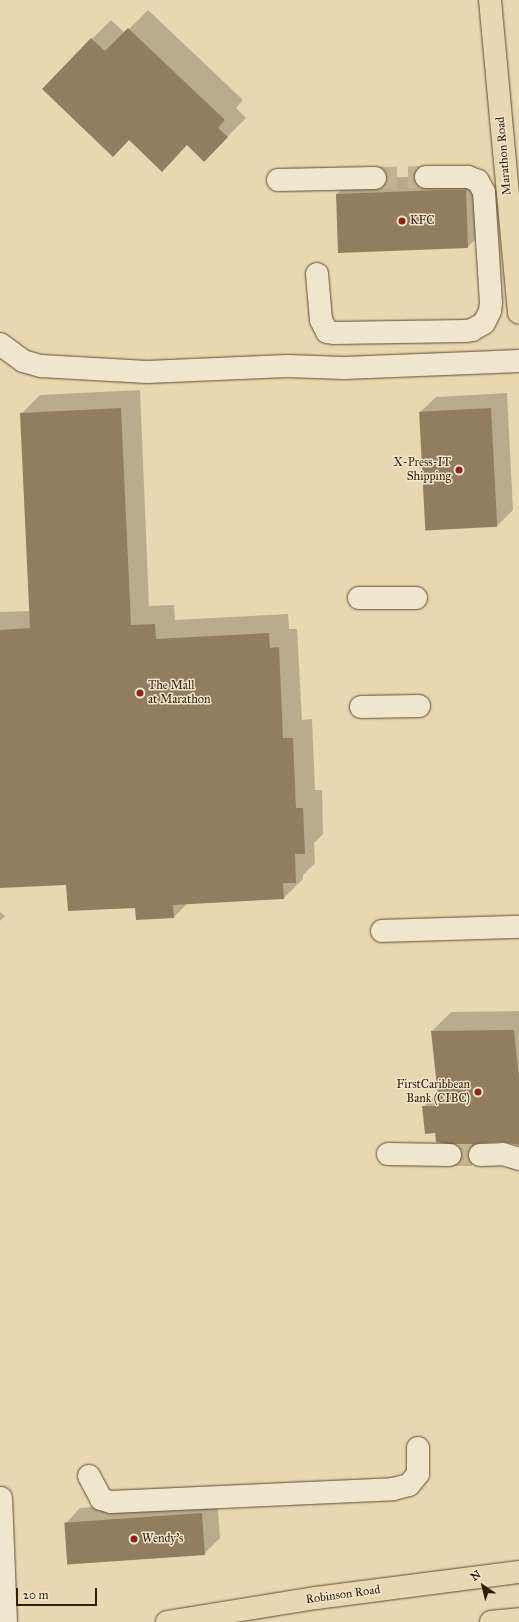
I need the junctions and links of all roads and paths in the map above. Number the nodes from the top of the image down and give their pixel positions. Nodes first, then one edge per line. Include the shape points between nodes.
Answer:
1 (490, 0) edge
2 (426, 177) tunnel mouth
3 (375, 178) tunnel mouth
4 (278, 180) dead end
5 (317, 274) dead end
6 (519, 313) edge
7 (0, 344) edge
8 (519, 360) edge
9 (359, 598) dead end
10 (416, 598) dead end
11 (419, 706) dead end
12 (361, 707) dead end
13 (519, 927) edge
14 (382, 931) dead end
15 (388, 1154) dead end
16 (450, 1155) tunnel mouth
17 (480, 1155) tunnel mouth
18 (519, 1159) edge
19 (418, 1448) dead end
20 (89, 1476) dead end
21 (1, 1498) dead end
22 (519, 1572) edge
23 (519, 1619) edge
24 (6, 1622) edge
25 (167, 1622) edge
26 (491, 1622) edge

1 - 6 main road, Marathon Road
2 - 5 lane via 468,177 478,181 484,192 491,303 484,323 465,331 327,332 321,320
3 - 4 lane
7 - 8 lane via 23,361 41,366 147,372 288,366 344,368
9 - 10 lane
11 - 12 lane
13 - 14 lane
15 - 16 lane
17 - 18 lane via 503,1154
19 - 20 lane via 418,1474 409,1485 393,1489 111,1502 101,1499
21 - 24 lane
22 - 25 main road, Robinson Road via 316,1598
23 - 26 main road

